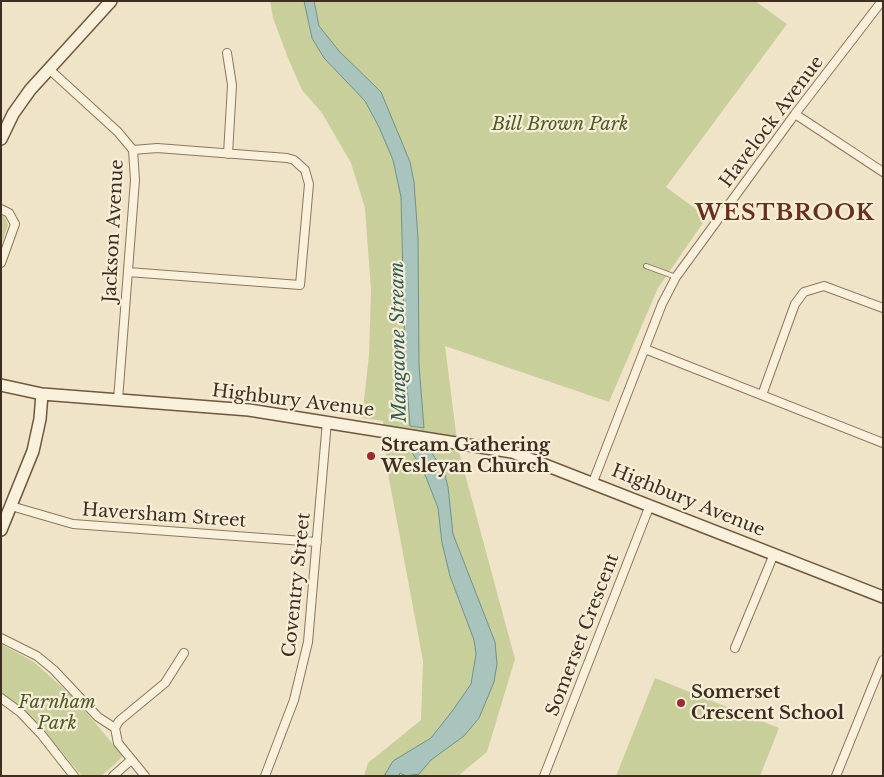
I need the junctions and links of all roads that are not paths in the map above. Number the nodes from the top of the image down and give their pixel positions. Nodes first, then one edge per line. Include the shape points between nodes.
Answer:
1 (111, 1) edge
2 (882, 1) edge
3 (227, 53) dead end
4 (49, 69) junction
5 (795, 114) junction
6 (1, 140) edge
7 (133, 150) junction
8 (228, 154) junction
9 (883, 172) edge
10 (1, 210) edge
11 (1, 263) edge
12 (646, 266) dead end
13 (128, 272) junction
14 (676, 277) junction
15 (883, 308) edge
16 (645, 349) junction
17 (1, 385) edge
18 (42, 394) junction
19 (762, 394) junction
20 (118, 400) junction
21 (327, 421) junction
22 (883, 443) edge
23 (593, 482) junction
24 (650, 505) junction
25 (11, 506) junction
26 (1, 530) edge
27 (318, 542) junction
28 (774, 554) junction
29 (883, 597) edge
30 (1, 638) edge
31 (735, 648) dead end
32 (184, 653) dead end
33 (883, 660) edge
34 (1, 698) edge
35 (115, 728) junction
36 (131, 760) junction
37 (74, 776) edge
38 (113, 776) edge
39 (145, 776) edge
40 (264, 776) edge
41 (544, 776) edge
42 (836, 776) edge

1 - 4 street
2 - 5 street, Havelock Avenue
3 - 8 street via 232,85
4 - 6 street via 20,104
4 - 7 street, Jackson Avenue via 118,132
5 - 9 street
5 - 14 street, Havelock Avenue
7 - 8 street via 157,148
7 - 13 street, Jackson Avenue via 135,180
8 - 13 street via 287,158 305,170 309,184 300,285
10 - 11 street via 9,213 15,224
12 - 14 lane
13 - 20 street, Jackson Avenue
14 - 16 street, Havelock Avenue
15 - 19 street via 824,286 804,292 795,304
16 - 19 street
16 - 23 street, Havelock Avenue
17 - 18 street, Highbury Avenue
18 - 20 street, Highbury Avenue
18 - 25 street via 38,436
19 - 22 street
20 - 21 street, Highbury Avenue via 249,410
21 - 23 street, Highbury Avenue via 512,452
21 - 27 street, Coventry Street
23 - 24 street, Highbury Avenue
24 - 28 street, Highbury Avenue
24 - 41 street, Somerset Crescent
25 - 26 street
25 - 27 street, Haversham Street via 73,524
27 - 40 street, Coventry Street via 304,662 294,700
28 - 29 street, Highbury Avenue
28 - 31 street
30 - 35 street via 43,660 98,718
32 - 35 street via 165,683 119,721
33 - 42 street
34 - 37 street via 41,734
35 - 36 street via 118,743
36 - 38 street
36 - 39 street

